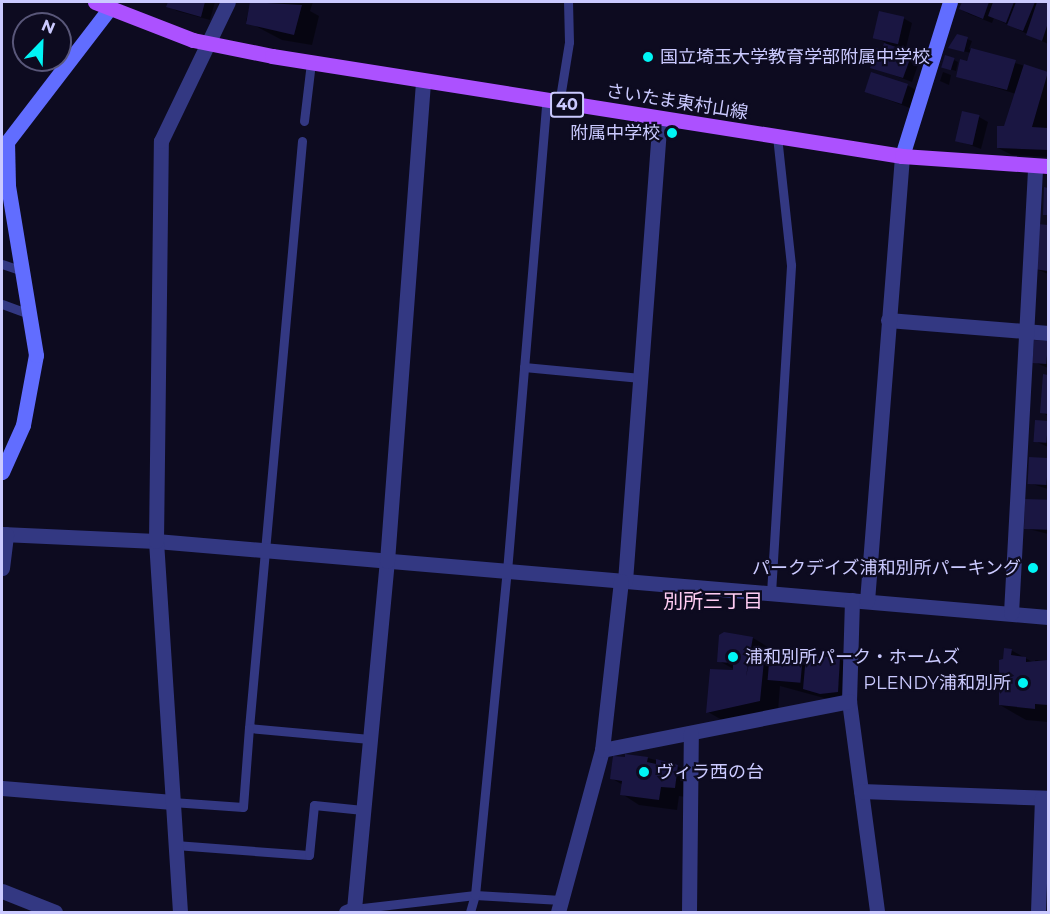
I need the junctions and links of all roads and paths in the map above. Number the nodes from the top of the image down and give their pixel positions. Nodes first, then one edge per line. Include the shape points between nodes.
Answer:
1 (95, 2) edge
2 (228, 2) edge
3 (568, 2) edge
4 (950, 2) edge
5 (109, 9) junction
6 (210, 43) junction
7 (311, 62) junction
8 (423, 82) junction
9 (552, 103) junction
10 (660, 119) junction
11 (304, 121) dead end
12 (777, 138) junction
13 (4, 141) edge
14 (302, 141) dead end
15 (902, 156) junction
16 (1042, 166) edge
17 (2, 264) edge
18 (22, 271) junction
19 (2, 304) edge
20 (29, 314) junction
21 (888, 320) junction
22 (1026, 332) junction
23 (1048, 333) edge
24 (524, 367) junction
25 (640, 378) junction
26 (2, 472) edge
27 (4, 534) edge
28 (156, 541) junction
29 (265, 550) junction
30 (387, 561) junction
31 (2, 568) edge
32 (507, 571) junction
33 (623, 581) junction
34 (771, 593) junction
35 (852, 600) junction
36 (867, 601) junction
37 (1011, 613) junction
38 (1048, 616) edge
39 (849, 701) junction
40 (249, 728) junction
41 (691, 733) junction
42 (370, 739) junction
43 (602, 750) junction
44 (2, 788) edge
45 (861, 791) junction
46 (1045, 798) edge
47 (172, 802) junction
48 (363, 810) junction
49 (175, 845) junction
50 (2, 891) edge
51 (475, 895) junction
52 (560, 906) edge
53 (350, 910) edge
54 (55, 912) edge
55 (180, 912) edge
56 (470, 912) edge
57 (689, 912) edge
58 (877, 912) edge
59 (1038, 912) edge

1 - 5 main road, さいたま東村山線 / 40
2 - 6 street
3 - 9 lane via 569,42
4 - 15 street
5 - 6 main road, さいたま東村山線 / 40
5 - 13 street
6 - 7 main road, さいたま東村山線 / 40
6 - 28 street via 161,141
7 - 8 main road, さいたま東村山線 / 40
7 - 11 lane
8 - 9 main road, さいたま東村山線 / 40
8 - 30 street
9 - 10 main road, さいたま東村山線 / 40
9 - 24 lane
10 - 12 main road, さいたま東村山線 / 40
10 - 25 street
12 - 15 main road, さいたま東村山線 / 40
12 - 34 lane via 791,265
13 - 18 street
14 - 29 lane
15 - 16 main road, さいたま東村山線 / 40
15 - 21 street
16 - 22 street
17 - 18 lane
18 - 20 street
19 - 20 lane
20 - 26 street via 36,355 23,424
21 - 22 street
21 - 36 street
22 - 23 street
22 - 37 street
24 - 25 lane
24 - 32 lane
25 - 33 street
27 - 28 street
27 - 31 street
28 - 29 street
28 - 47 street
29 - 30 street
29 - 40 lane
30 - 32 street
30 - 42 street
32 - 33 street
32 - 51 lane
33 - 34 street
33 - 43 street
34 - 35 street
35 - 36 street
35 - 39 street
36 - 37 street
37 - 38 street
39 - 41 street
39 - 45 street
40 - 42 lane
40 - 47 lane via 243,807
41 - 43 street
41 - 57 street
42 - 48 street
43 - 52 street
44 - 47 street
45 - 46 street
45 - 58 street
46 - 59 street
47 - 49 street
48 - 49 lane via 314,805 309,855
48 - 53 street
49 - 55 street
50 - 54 street
51 - 52 lane
51 - 53 lane
51 - 56 lane

